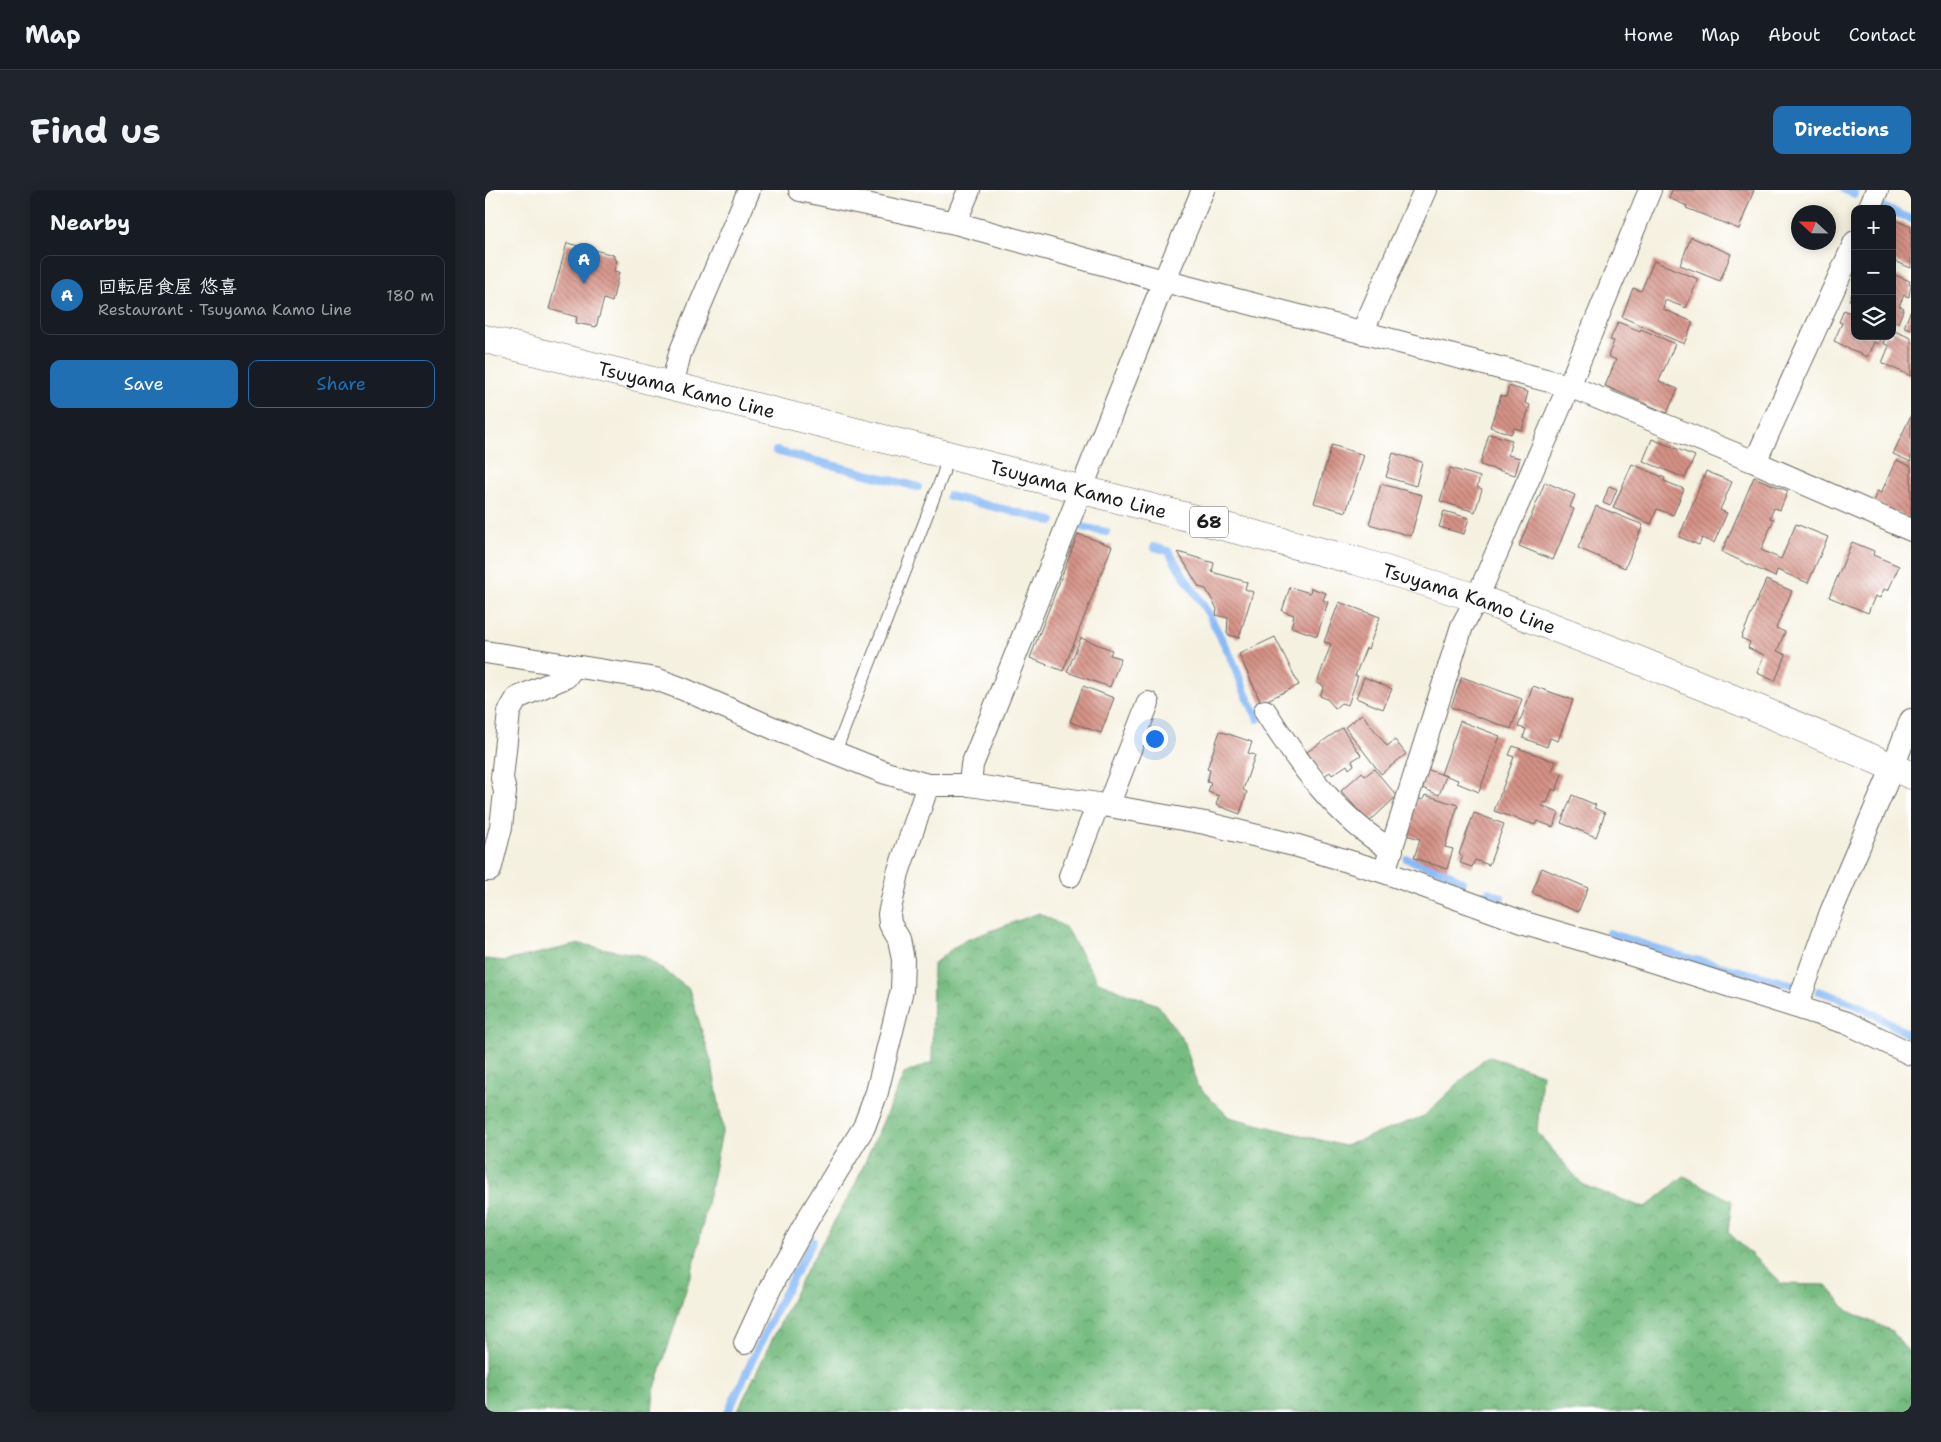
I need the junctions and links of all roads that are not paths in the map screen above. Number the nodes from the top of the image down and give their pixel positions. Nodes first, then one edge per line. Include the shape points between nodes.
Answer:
1 (749, 190) edge
2 (800, 190) edge
3 (969, 190) edge
4 (1203, 190) edge
5 (1425, 190) edge
6 (1650, 190) edge
7 (1877, 190) edge
8 (1871, 205) edge
9 (955, 224) junction
10 (1851, 250) edge
11 (1164, 281) junction
12 (1363, 333) junction
13 (485, 340) edge
14 (672, 386) junction
15 (1569, 386) junction
16 (948, 454) junction
17 (1755, 462) junction
18 (1082, 490) junction
19 (1911, 530) edge
20 (1477, 598) junction
21 (485, 652) edge
22 (574, 666) junction
23 (1148, 703) dead end
24 (1265, 711) dead end
25 (1911, 720) edge
26 (835, 753) junction
27 (1902, 771) edge
28 (928, 784) junction
29 (970, 785) junction
30 (1103, 805) junction
31 (1392, 850) junction
32 (485, 870) edge
33 (1384, 872) junction
34 (1070, 876) dead end
35 (1797, 1006) junction
36 (1911, 1054) edge
37 (745, 1343) dead end

1 - 14 street via 679,353
2 - 9 street
3 - 9 street
4 - 11 street
5 - 12 street
6 - 15 street
7 - 8 street
9 - 11 street
10 - 17 street
11 - 12 street
11 - 18 street
12 - 15 street
13 - 14 main road, Tsuyama Kamo Line / 68
14 - 16 main road, Tsuyama Kamo Line / 68
15 - 17 street
15 - 20 street
16 - 18 main road, Tsuyama Kamo Line / 68
16 - 26 lane
17 - 19 street
18 - 20 main road, Tsuyama Kamo Line / 68 via 1357,561
18 - 29 street via 972,765
20 - 27 main road, Tsuyama Kamo Line / 68 via 1637,659
20 - 31 street via 1462,626
21 - 22 street
22 - 26 street via 655,679
22 - 32 street via 566,677 517,698 509,712 501,828 490,870
23 - 30 street
24 - 31 street via 1289,749 1343,812
25 - 27 street
26 - 28 street via 886,774
27 - 35 street via 1831,912
28 - 29 street
28 - 37 street via 898,873 889,914 903,960 902,990 877,1092 864,1127 780,1269
29 - 30 street
30 - 33 street via 1205,823
30 - 34 street
31 - 33 street
33 - 35 street via 1525,923
35 - 36 street via 1847,1023

